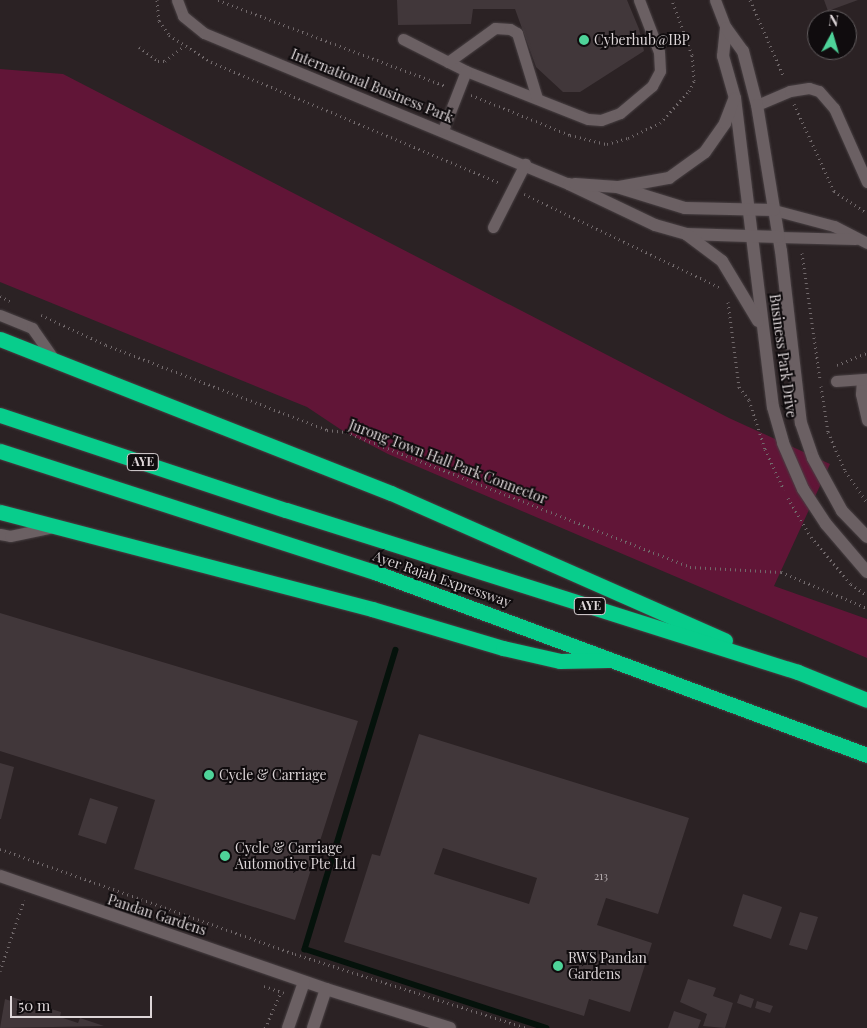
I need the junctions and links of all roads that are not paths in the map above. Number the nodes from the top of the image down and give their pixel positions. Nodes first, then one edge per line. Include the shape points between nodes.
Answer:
1 (177, 0) edge
2 (639, 0) edge
3 (715, 0) edge
4 (726, 28) junction
5 (403, 38) dead end
6 (448, 62) junction
7 (466, 71) junction
8 (537, 98) junction
9 (735, 98) junction
10 (757, 105) junction
11 (443, 130) junction
12 (525, 164) junction
13 (867, 182) edge
14 (569, 184) junction
15 (617, 187) junction
16 (748, 208) junction
17 (774, 210) junction
18 (493, 227) dead end
19 (686, 234) junction
20 (752, 235) junction
21 (779, 237) junction
22 (862, 241) edge
23 (0, 315) edge
24 (762, 330) junction
25 (0, 339) edge
26 (54, 360) junction
27 (864, 379) edge
28 (836, 381) dead end
29 (0, 414) edge
30 (867, 420) edge
31 (0, 451) edge
32 (0, 512) edge
33 (57, 526) junction
34 (0, 534) edge
35 (867, 537) edge
36 (867, 572) edge
37 (609, 660) junction
38 (798, 672) junction
39 (867, 700) edge
40 (867, 754) edge
41 (0, 876) edge
42 (304, 982) junction
43 (326, 989) junction
44 (288, 1028) edge
45 (313, 1028) edge
46 (450, 1028) edge

1 - 11 lane, International Business Park via 183,16 204,32
2 - 8 lane via 659,52 660,71 652,86 620,113 601,120 588,119
3 - 4 lane
4 - 9 street via 723,56
4 - 10 street via 743,51
5 - 6 lane
6 - 7 lane
6 - 8 lane via 495,28 510,29 517,33
7 - 8 lane
7 - 11 lane
9 - 15 street via 725,123 705,152 669,178
9 - 16 street
10 - 13 lane via 790,91 809,88 827,97
10 - 17 street
11 - 12 lane, International Business Park
12 - 14 lane, International Business Park
12 - 18 lane
14 - 15 street, International Business Park
14 - 19 street, International Business Park via 655,225
15 - 16 street, International Business Park via 684,208
16 - 17 street, International Business Park
16 - 20 street, Business Park Drive
17 - 21 street, Business Park Drive
17 - 22 lane via 834,226
19 - 20 street, International Business Park
19 - 24 street via 722,261 748,299
20 - 21 street, International Business Park
20 - 24 street, Business Park Drive
21 - 22 lane
21 - 35 street, Business Park Drive via 801,423 813,458 842,511
23 - 26 lane via 32,328
24 - 36 street, Business Park Drive via 773,407 783,443 803,489 826,524
25 - 26 highway
26 - 38 highway via 391,493
27 - 28 lane
27 - 30 lane via 861,394
29 - 38 highway, Ayer Rajah Expressway / AYE via 286,510
31 - 37 highway, Ayer Rajah Expressway / AYE via 377,573 523,624
32 - 33 highway
33 - 34 lane via 10,536
33 - 37 highway via 372,609 503,648 560,661
37 - 40 highway, Ayer Rajah Expressway / AYE
38 - 39 highway, Ayer Rajah Expressway / AYE
41 - 42 street, Pandan Gardens
42 - 43 street, Pandan Gardens
42 - 44 street
43 - 45 street
43 - 46 street, Pandan Gardens

